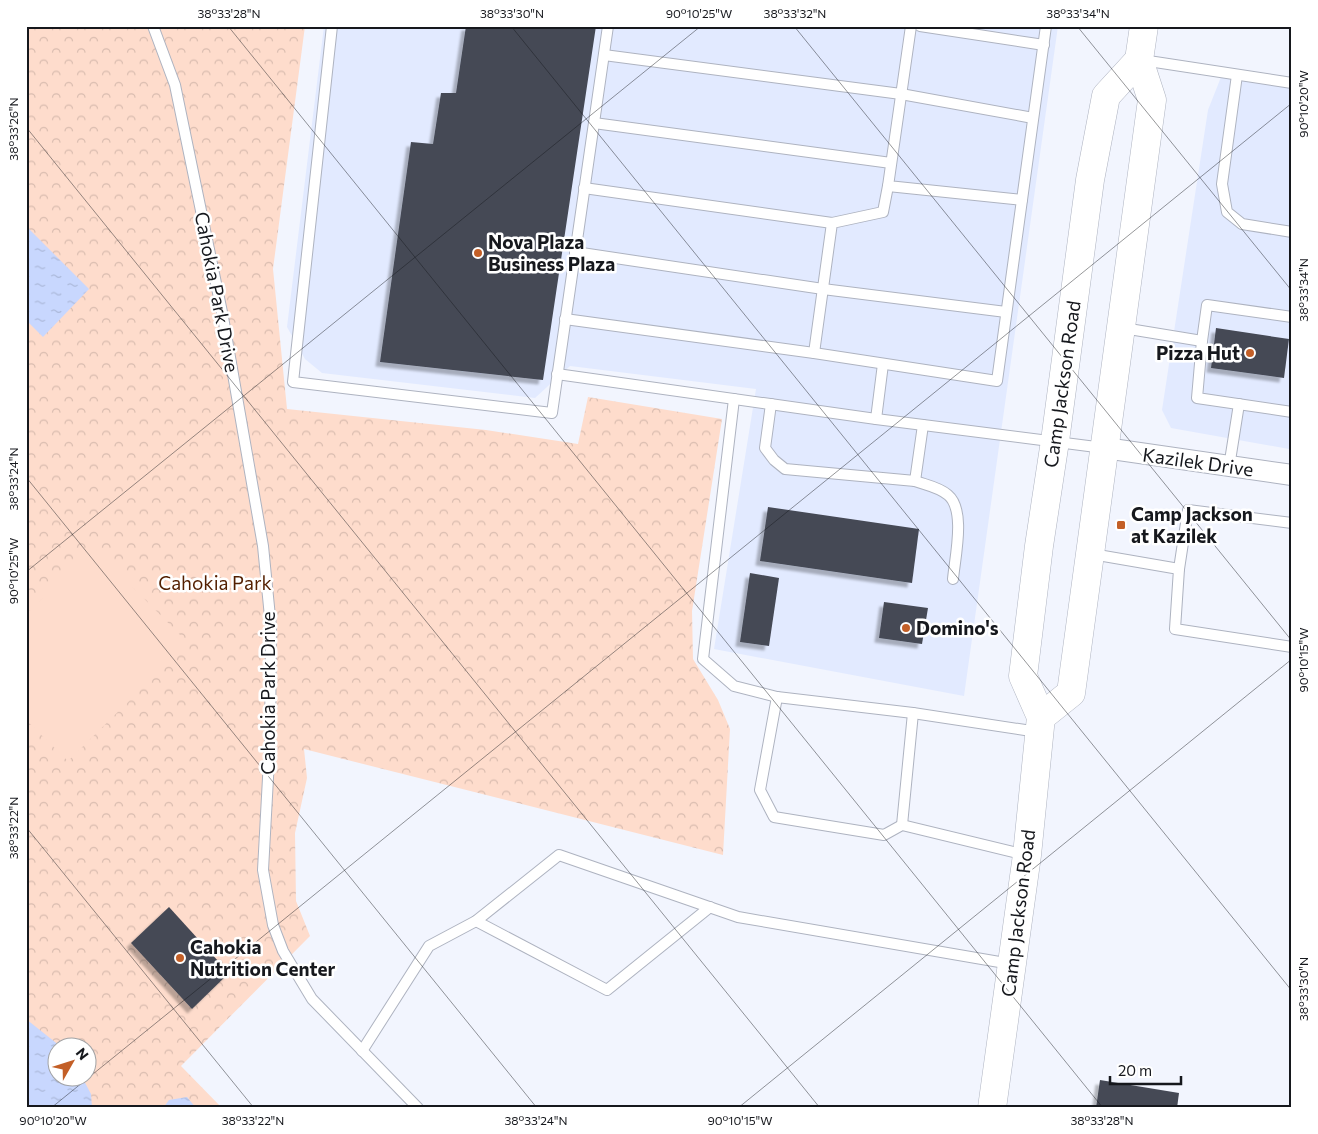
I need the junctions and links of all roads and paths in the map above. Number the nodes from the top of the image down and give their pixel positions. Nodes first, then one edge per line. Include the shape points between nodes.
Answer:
1 (153, 26) edge
2 (332, 26) edge
3 (608, 26) edge
4 (911, 26) edge
5 (920, 26) edge
6 (1046, 26) edge
7 (1144, 26) edge
8 (1044, 45) junction
9 (604, 54) junction
10 (1139, 60) junction
11 (1238, 75) junction
12 (1292, 83) edge
13 (901, 94) junction
14 (1033, 118) junction
15 (594, 123) junction
16 (891, 163) junction
17 (888, 186) junction
18 (584, 188) junction
19 (1022, 200) junction
20 (832, 223) junction
21 (1292, 232) edge
22 (575, 252) junction
23 (823, 289) junction
24 (1006, 312) junction
25 (1292, 317) edge
26 (565, 319) junction
27 (1122, 328) junction
28 (1202, 341) junction
29 (814, 353) junction
30 (884, 364) junction
31 (557, 374) junction
32 (734, 399) junction
33 (770, 404) junction
34 (1239, 404) junction
35 (1292, 412) edge
36 (876, 419) junction
37 (923, 425) junction
38 (1055, 441) junction
39 (1105, 448) junction
40 (1229, 468) junction
41 (1292, 476) edge
42 (915, 482) junction
43 (1292, 523) edge
44 (1090, 554) junction
45 (1179, 569) junction
46 (953, 579) dead end
47 (1292, 647) edge
48 (777, 697) junction
49 (913, 713) junction
50 (1040, 725) junction
51 (902, 826) junction
52 (1026, 855) junction
53 (710, 907) junction
54 (476, 921) junction
55 (1012, 964) junction
56 (362, 1051) junction
57 (418, 1108) edge
58 (992, 1108) edge

1 - 56 lane, Cahokia Park Drive via 175,85 223,317 264,546 271,627 270,741 263,870 273,926 283,951 312,999
2 - 31 lane via 294,382 552,412
3 - 9 lane
4 - 13 lane
5 - 8 lane
6 - 8 lane
7 - 10 main road
8 - 14 lane
9 - 13 lane
9 - 15 lane
10 - 11 lane
10 - 27 main road via 1152,100
10 - 38 main road, Camp Jackson Road via 1106,96 1090,180
11 - 12 lane
11 - 21 lane via 1222,184 1227,212 1242,224
13 - 14 lane
13 - 16 lane
14 - 19 lane
15 - 16 lane
15 - 18 lane
16 - 17 lane
17 - 19 lane
17 - 20 lane via 882,212
18 - 20 lane
18 - 22 lane
19 - 24 lane
20 - 23 lane
22 - 23 lane
22 - 26 lane
23 - 24 lane
23 - 29 lane
24 - 30 lane via 998,381
25 - 28 lane via 1207,305
26 - 29 lane
26 - 31 lane
27 - 28 lane
27 - 39 main road
28 - 34 lane via 1197,398
29 - 30 lane
30 - 36 lane
31 - 32 lane
32 - 33 lane
32 - 48 lane via 704,659 734,686
33 - 36 lane
33 - 42 lane via 765,448 786,470
34 - 35 lane
34 - 40 lane
36 - 37 lane
37 - 38 lane
37 - 42 lane
38 - 39 lane
38 - 50 main road, Camp Jackson Road via 1023,676
39 - 40 street, Kazilek Drive
39 - 44 main road
40 - 41 street, Kazilek Drive
42 - 46 lane via 933,486 955,503 958,517
43 - 45 lane via 1188,510
44 - 45 lane
44 - 50 main road via 1071,693
45 - 47 lane via 1175,629
48 - 49 lane
48 - 51 lane via 760,790 774,817 884,835
49 - 50 lane
49 - 51 lane
50 - 52 main road, Camp Jackson Road
51 - 52 lane
52 - 55 main road, Camp Jackson Road
53 - 54 lane via 559,855
53 - 54 lane via 607,990
53 - 55 lane via 738,917
54 - 56 lane via 429,946
55 - 58 main road, Camp Jackson Road
56 - 57 lane, Cahokia Park Drive

